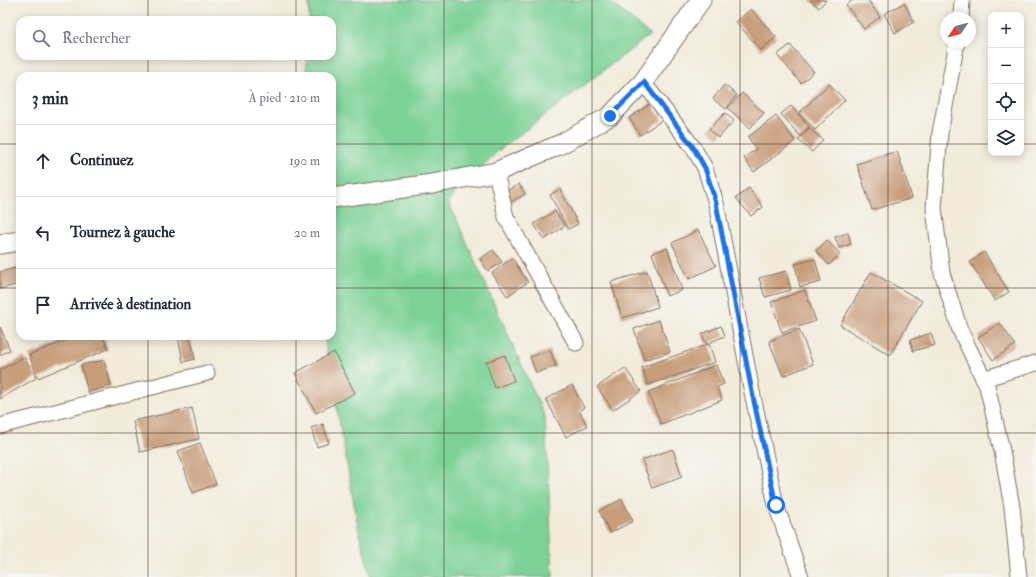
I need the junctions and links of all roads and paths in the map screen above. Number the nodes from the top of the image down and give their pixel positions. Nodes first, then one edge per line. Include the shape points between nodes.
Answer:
1 (701, 0) edge
2 (962, 0) edge
3 (961, 12) edge
4 (955, 48) edge
5 (644, 82) junction
6 (496, 172) junction
7 (336, 197) edge
8 (16, 242) edge
9 (0, 244) edge
10 (576, 343) dead end
11 (1036, 363) edge
12 (207, 373) dead end
13 (983, 379) junction
14 (0, 426) edge
15 (800, 577) edge
16 (1019, 577) edge

1 - 5 street
2 - 3 street
4 - 13 street via 940,133 934,208 942,273 960,330
5 - 6 street via 610,116 561,144
5 - 15 street via 693,147 705,168 716,203 776,505
6 - 7 street
6 - 10 street via 506,217
8 - 9 street
11 - 13 street
12 - 14 street
13 - 16 street via 987,386 1002,451 1012,507

